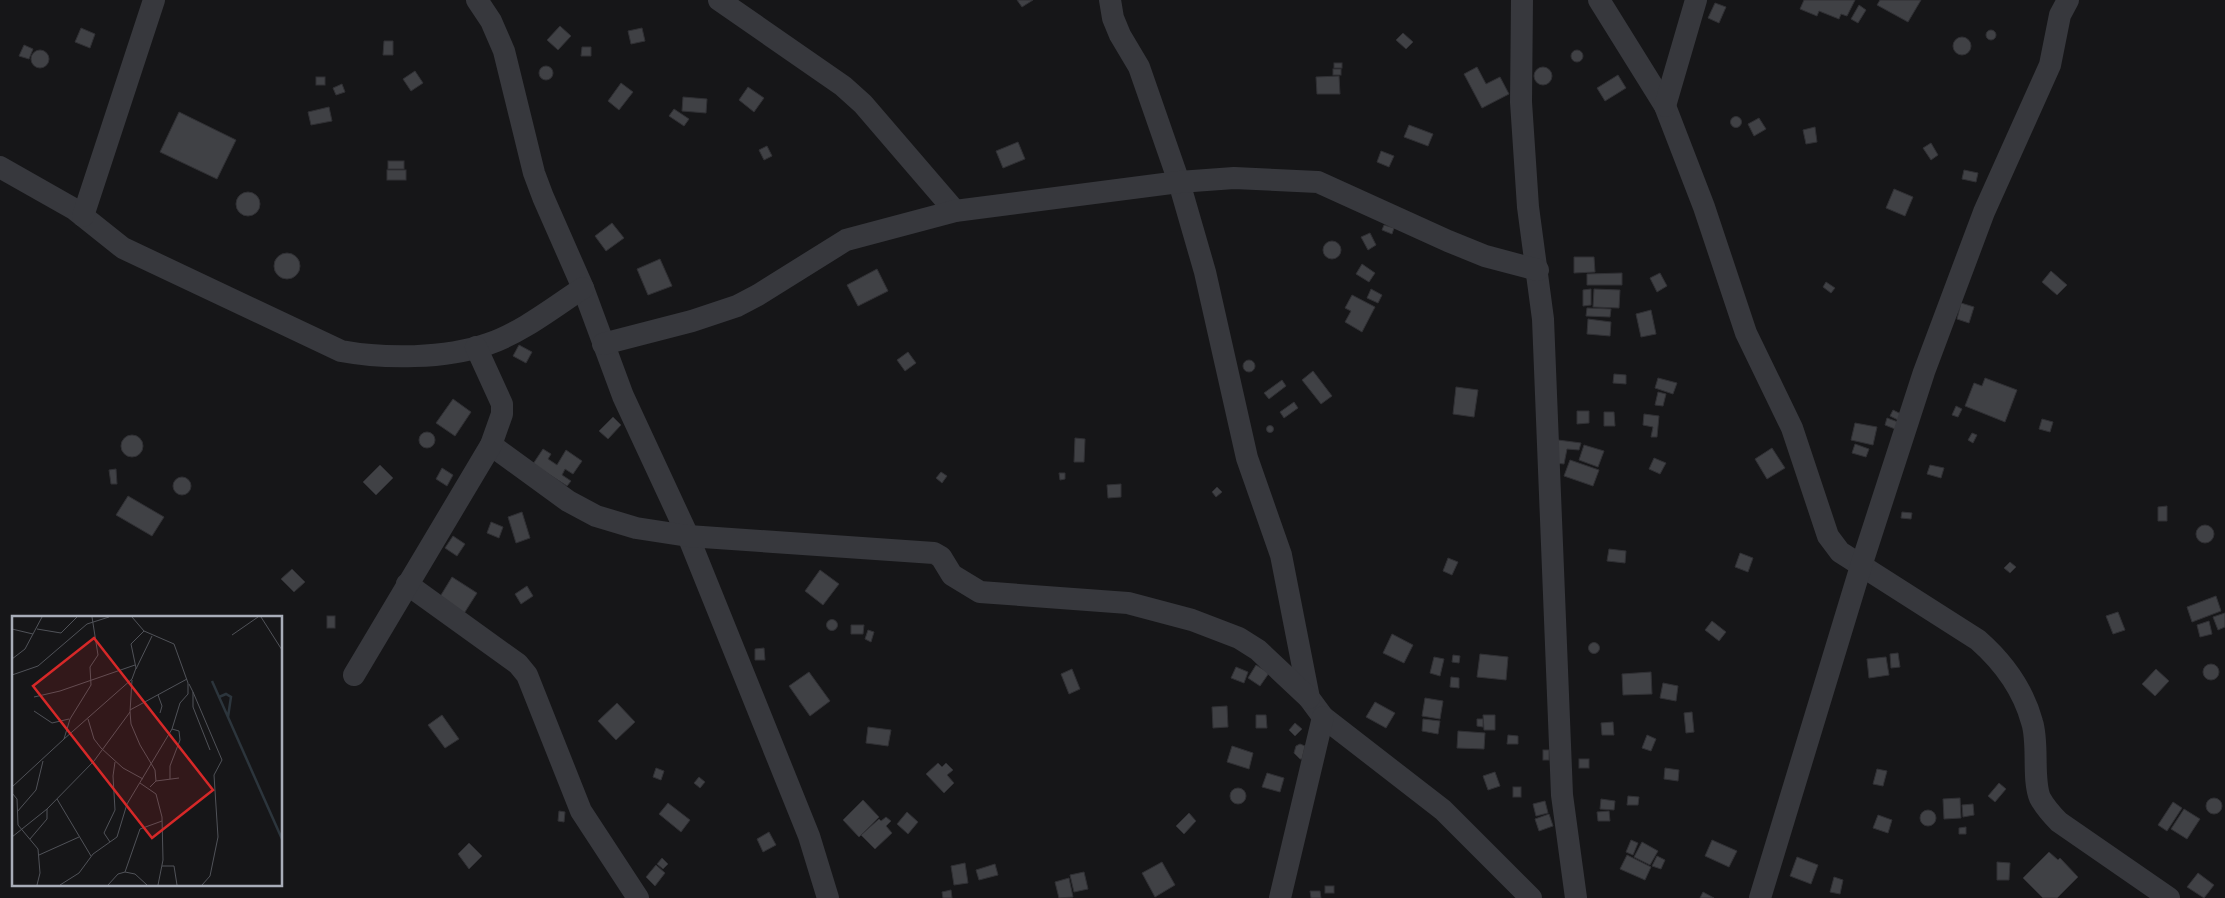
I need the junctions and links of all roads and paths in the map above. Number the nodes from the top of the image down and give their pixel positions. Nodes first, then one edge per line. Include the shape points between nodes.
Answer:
1 (154, 0) edge
2 (477, 0) edge
3 (719, 0) edge
4 (1110, 0) edge
5 (1522, 0) edge
6 (1600, 0) edge
7 (1696, 0) edge
8 (2068, 0) edge
9 (1665, 106) junction
10 (0, 167) edge
11 (1179, 182) junction
12 (955, 212) junction
13 (83, 216) junction
14 (1538, 270) junction
15 (583, 288) junction
16 (604, 344) junction
17 (476, 347) junction
18 (492, 445) junction
19 (688, 536) junction
20 (1861, 566) junction
21 (407, 584) junction
22 (354, 675) dead end
23 (1309, 698) junction
24 (1323, 717) junction
25 (638, 898) edge
26 (828, 898) edge
27 (1280, 898) edge
28 (1531, 898) edge
29 (1576, 898) edge
30 (1760, 898) edge
31 (2169, 898) edge

1 - 13 street
2 - 15 street via 491,21 504,51 534,173
3 - 12 street via 850,92
4 - 11 street via 1113,18 1139,67
5 - 14 street via 1521,102 1528,207
6 - 9 street
7 - 9 street
8 - 20 street via 2060,15 2050,65 1984,212 1924,372
9 - 20 street via 1704,207 1746,333 1792,428 1828,536 1840,552
10 - 13 street
11 - 12 street
11 - 14 street via 1234,178 1318,182 1485,256
11 - 23 street via 1205,272 1248,458 1281,555
12 - 16 street via 846,240 737,306
13 - 17 street via 123,248 340,351 371,356 451,352
14 - 29 street via 1543,319 1562,795
15 - 16 street
15 - 17 street via 538,318 489,344
16 - 19 street via 623,396
17 - 18 street via 502,404
18 - 19 street via 568,500 596,516 636,528
18 - 21 street
19 - 23 street via 934,553 941,557 952,575 980,592 1128,603 1192,620 1239,638 1258,650
19 - 26 street via 809,836
20 - 30 street
20 - 31 street via 1978,640 1996,656 2015,682 2033,723 2040,796 2049,812
21 - 22 street
21 - 25 street via 518,664 527,675 581,811
23 - 24 street
24 - 27 street
24 - 28 street via 1443,810

